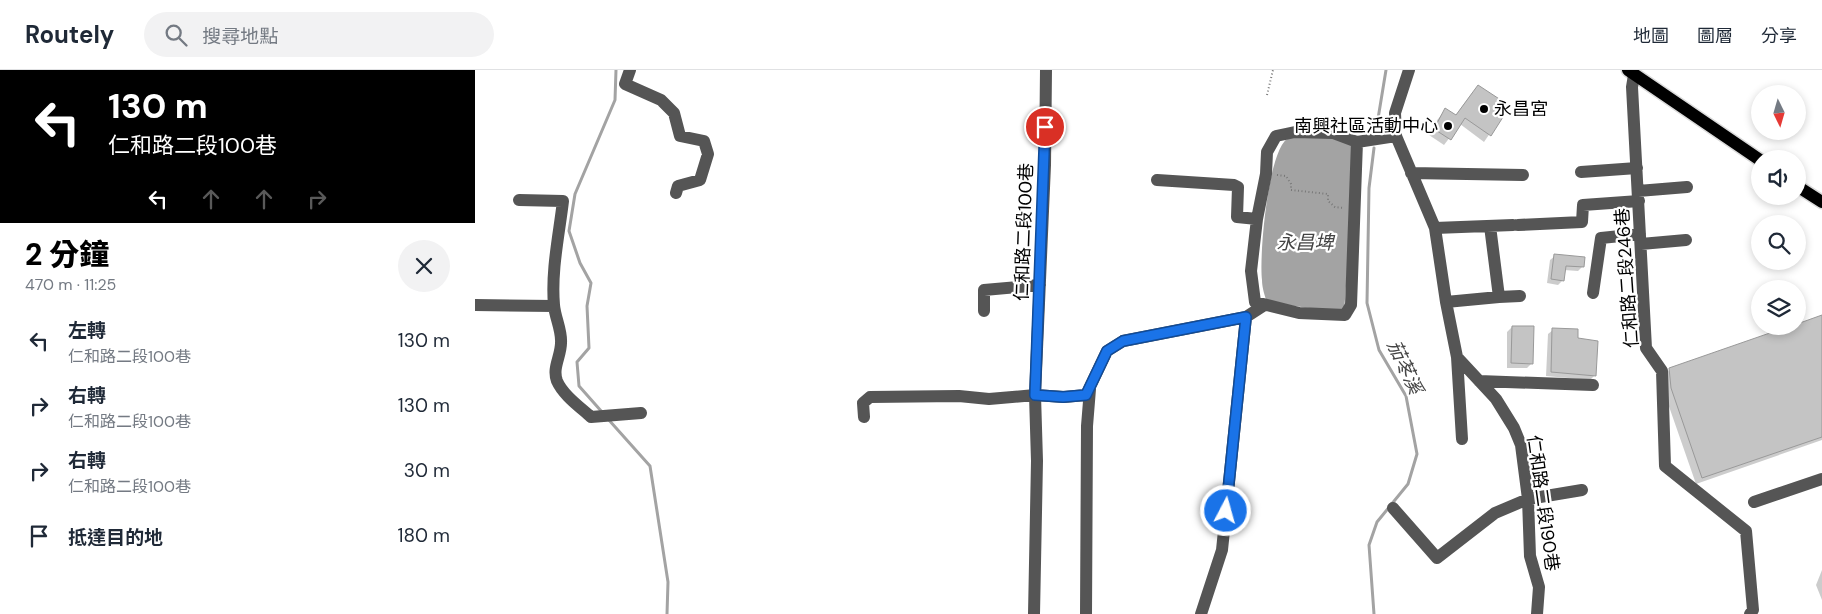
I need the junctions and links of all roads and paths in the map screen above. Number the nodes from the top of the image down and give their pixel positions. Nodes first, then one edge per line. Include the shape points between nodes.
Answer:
1 (630, 70) edge
2 (1046, 70) edge
3 (1273, 70) edge
4 (1409, 70) edge
5 (1631, 72) edge
6 (1267, 95) dead end
7 (1396, 136) junction
8 (1357, 142) junction
9 (1751, 154) edge
10 (1637, 168) junction
11 (1581, 172) dead end
12 (1411, 173) junction
13 (1266, 174) junction
14 (1523, 175) dead end
15 (1157, 180) dead end
16 (1687, 187) dead end
17 (1806, 192) edge
18 (676, 193) dead end
19 (1638, 196) junction
20 (519, 200) dead end
21 (1822, 202) edge
22 (1354, 209) junction
23 (1257, 219) junction
24 (1490, 226) junction
25 (1435, 228) junction
26 (1641, 239) junction
27 (1687, 240) dead end
28 (1040, 285) junction
29 (1593, 292) dead end
30 (1519, 296) dead end
31 (1499, 297) junction
32 (1446, 302) junction
33 (475, 305) edge
34 (554, 306) junction
35 (1263, 306) junction
36 (984, 311) dead end
37 (1246, 317) junction
38 (1457, 357) junction
39 (1479, 381) junction
40 (1593, 385) dead end
41 (1090, 389) junction
42 (1035, 395) junction
43 (641, 413) dead end
44 (864, 417) dead end
45 (1462, 439) dead end
46 (1822, 479) edge
47 (1582, 490) dead end
48 (1527, 499) junction
49 (1754, 502) dead end
50 (1393, 508) dead end
51 (1034, 614) edge
52 (1087, 614) edge
53 (1201, 614) edge
54 (1537, 614) edge
55 (1750, 614) edge

1 - 18 street via 625,84 661,100 674,112 680,136 704,141 708,154 700,180 678,186
2 - 28 street, 仁和路二段100巷
3 - 6 path
4 - 7 street via 1395,113
5 - 9 main road
5 - 10 street, 仁和路二段246巷
7 - 8 street
7 - 12 street
8 - 13 street via 1333,133 1295,132 1276,136 1267,152
8 - 22 street
10 - 11 street
10 - 19 street, 仁和路二段246巷
12 - 14 street
12 - 25 street
13 - 22 path via 1286,176 1291,190 1328,194 1328,201 1335,207
13 - 23 street
15 - 23 street via 1234,185 1238,187 1237,217
16 - 19 street
17 - 21 main road
19 - 24 street via 1583,205 1582,222
19 - 26 street, 仁和路二段246巷
20 - 34 street via 563,201
22 - 35 street via 1351,305 1345,315 1299,313
23 - 35 street via 1251,271 1255,302
24 - 25 street
24 - 31 street
25 - 32 street
26 - 27 street
26 - 29 street via 1601,238
26 - 55 street, 仁和路二段246巷 via 1646,348 1662,371 1665,466 1746,531 1753,610
28 - 36 street via 984,290
28 - 42 street, 仁和路二段100巷
30 - 31 street
31 - 32 street
32 - 38 street
33 - 34 street
34 - 43 street via 561,344 555,374 567,395 591,417
35 - 37 street
37 - 41 street via 1123,341 1107,351
37 - 53 street via 1223,550
38 - 39 street, 仁和路二段190巷
38 - 45 street
39 - 40 street
39 - 48 street, 仁和路二段190巷 via 1496,399 1521,445
41 - 42 street via 1086,395
41 - 52 street via 1087,426
42 - 44 street via 989,399 870,397 863,404
42 - 51 street, 仁和路二段100巷
46 - 49 street
47 - 48 street
48 - 50 street via 1495,513 1437,558
48 - 54 street, 仁和路二段190巷 via 1530,556 1539,587

